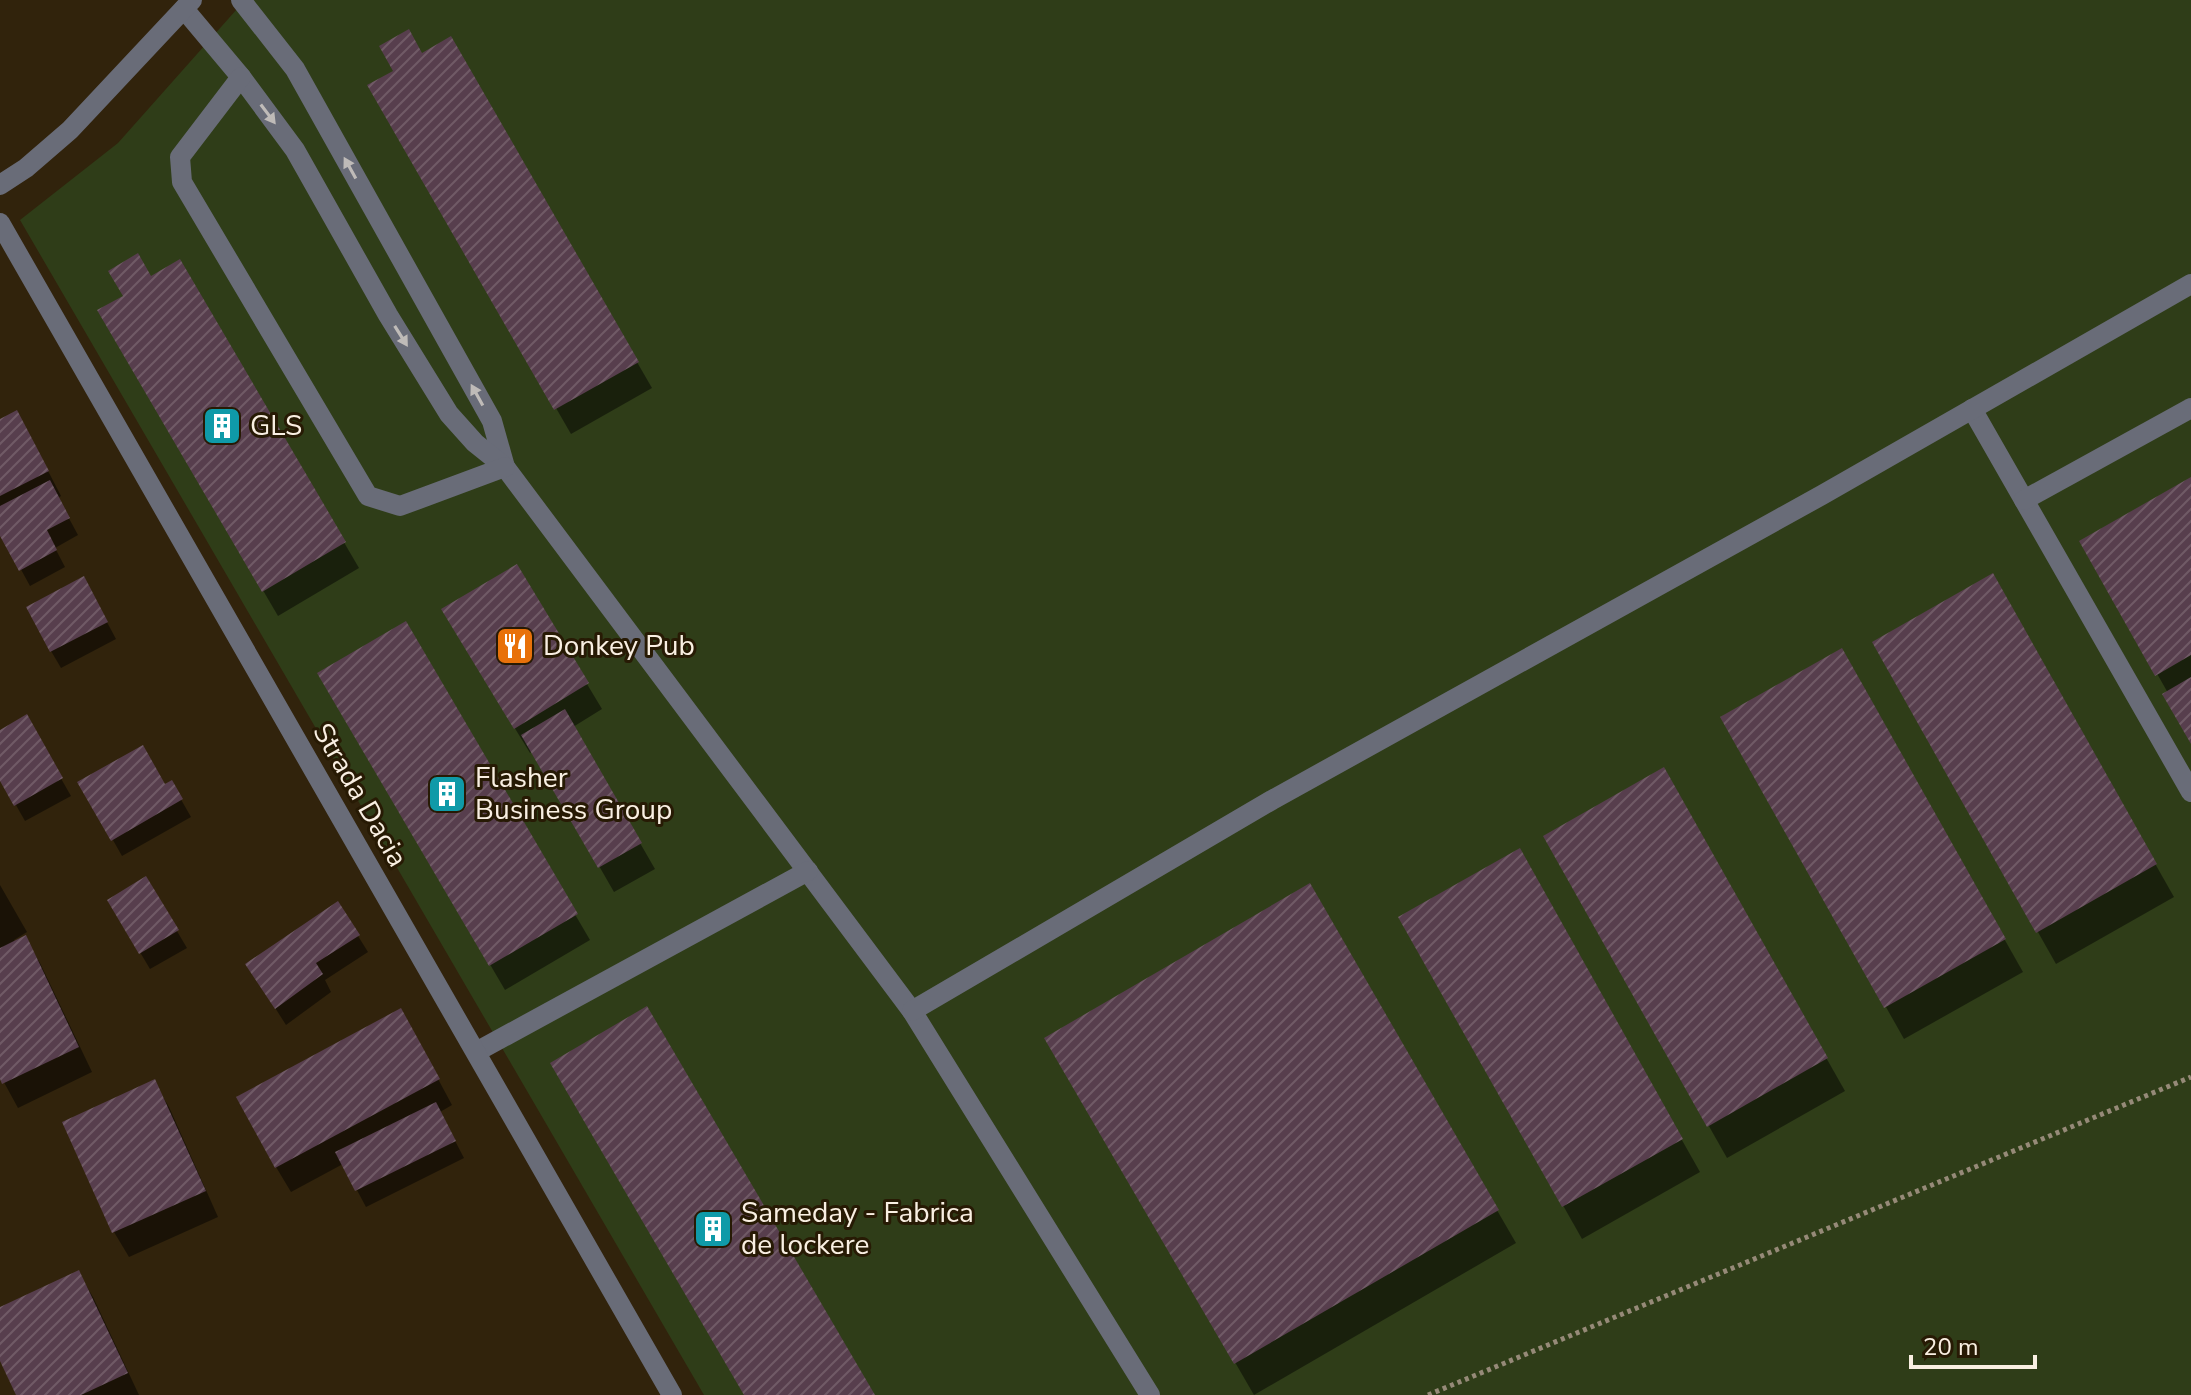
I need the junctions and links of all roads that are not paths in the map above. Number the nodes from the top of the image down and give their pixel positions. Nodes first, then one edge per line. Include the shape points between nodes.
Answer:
1 (241, 0) edge
2 (188, 4) edge
3 (241, 77) junction
4 (0, 185) edge
5 (0, 223) edge
6 (2191, 284) edge
7 (2191, 408) edge
8 (1972, 409) junction
9 (505, 467) junction
10 (2024, 500) junction
11 (2191, 792) edge
12 (808, 871) junction
13 (912, 1011) junction
14 (476, 1052) junction
15 (672, 1395) edge
16 (1150, 1395) edge

9 -> 1 street via 492,421 295,69
2 - 3 street
2 - 4 street via 70,130
3 -> 9 street via 295,150 449,414
3 - 9 street via 180,157 182,182 368,496 400,506
5 - 14 street, Strada Dacia
6 - 8 street
7 - 10 street
8 - 10 street
8 - 13 street via 1272,800
9 - 12 street
10 - 11 street
12 - 13 street
12 - 14 street
13 - 16 street
14 - 15 street, Strada Dacia

